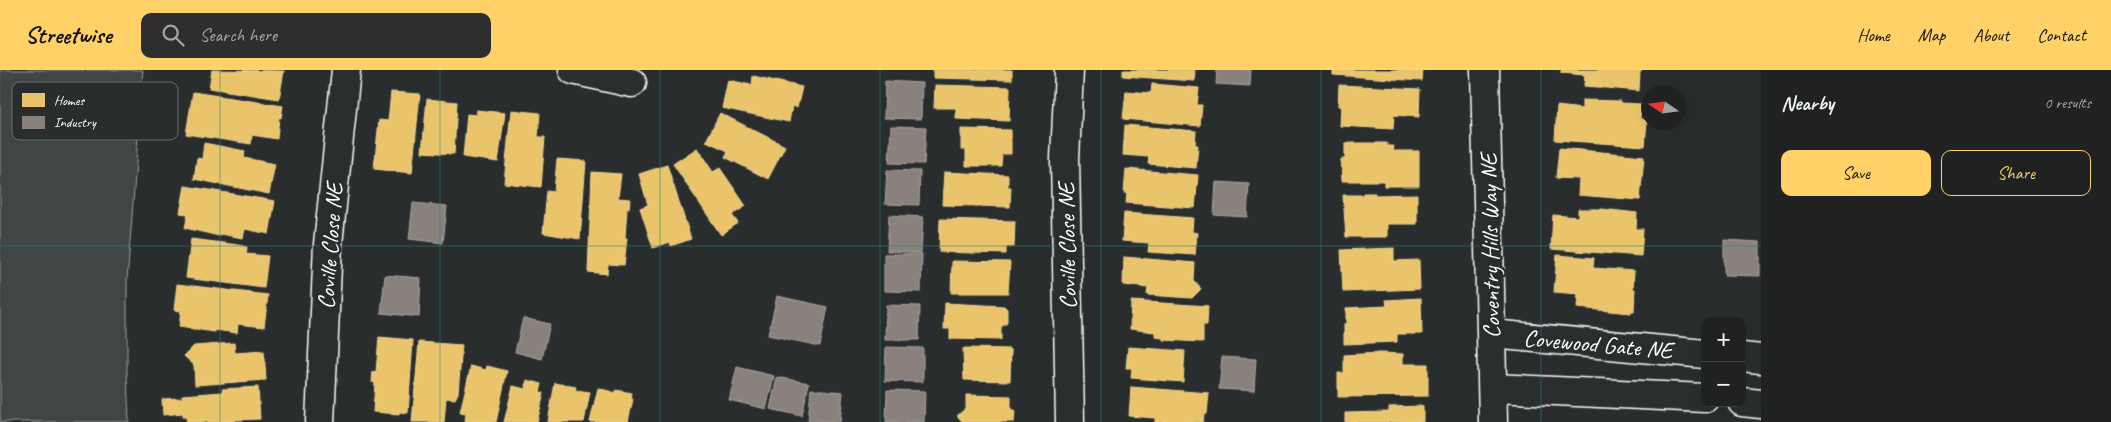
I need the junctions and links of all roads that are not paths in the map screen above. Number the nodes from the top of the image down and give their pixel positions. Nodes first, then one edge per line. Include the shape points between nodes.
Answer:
1 (346, 70) edge
2 (574, 70) edge
3 (1069, 70) edge
4 (1485, 70) edge
5 (632, 83) dead end
6 (1492, 334) junction
7 (1701, 354) edge
8 (1746, 357) edge
9 (1761, 358) edge
10 (1494, 388) junction
11 (1701, 398) edge
12 (1746, 402) edge
13 (1761, 404) edge
14 (320, 422) edge
15 (1070, 422) edge
16 (1493, 422) edge

1 - 14 street, Coville Close NE via 328,244
2 - 5 street
3 - 15 street, Coville Close NE via 1065,159
4 - 6 street, Coventry Hills Way NE
6 - 7 street, Covewood Gate NE
6 - 10 street, Coventry Hills Way NE
8 - 9 street
10 - 11 street, Covewood Gate NE
10 - 16 street, Coventry Hills Way NE
12 - 13 street

